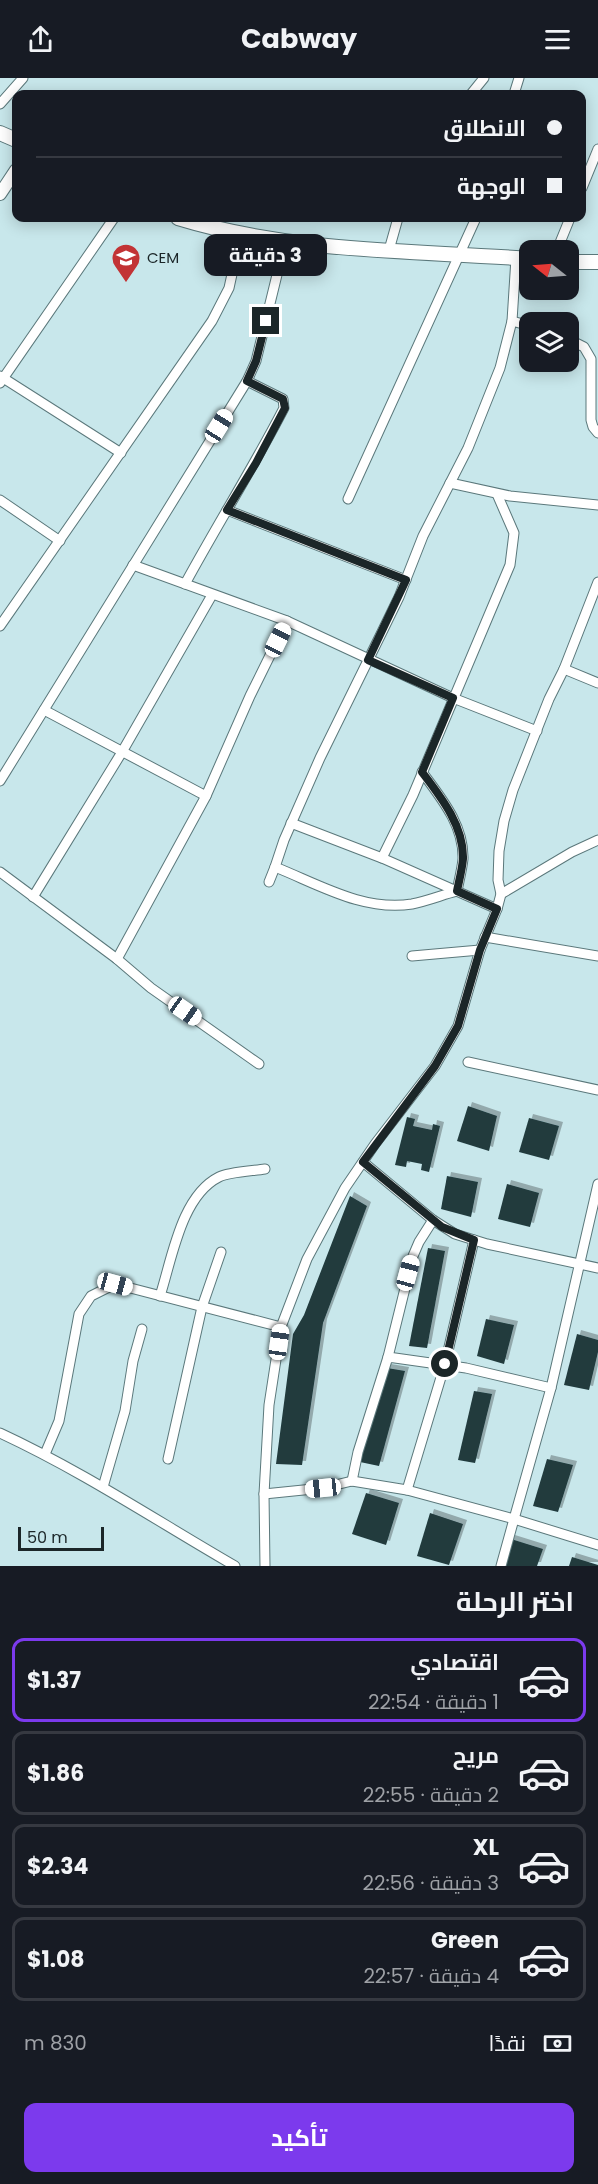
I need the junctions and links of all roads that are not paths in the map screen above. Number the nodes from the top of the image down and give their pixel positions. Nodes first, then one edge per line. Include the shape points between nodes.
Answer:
1 (23, 78) edge
2 (484, 78) edge
3 (12, 90) edge
4 (12, 90) edge
5 (474, 90) edge
6 (0, 104) edge
7 (598, 149) edge
8 (12, 176) edge
9 (586, 178) edge
10 (0, 194) edge
11 (111, 222) edge
12 (196, 222) edge
13 (397, 222) edge
14 (474, 222) edge
15 (568, 222) edge
16 (242, 232) junction
17 (561, 240) edge
18 (285, 242) junction
19 (389, 250) junction
20 (461, 253) junction
21 (519, 259) edge
22 (579, 262) edge
23 (598, 262) edge
24 (519, 282) edge
25 (512, 321) junction
26 (519, 323) edge
27 (579, 344) edge
28 (1, 379) edge
29 (247, 381) junction
30 (598, 433) edge
31 (121, 453) junction
32 (450, 483) junction
33 (497, 494) junction
34 (348, 499) dead end
35 (0, 501) edge
36 (598, 505) edge
37 (227, 510) junction
38 (60, 541) junction
39 (134, 565) junction
40 (406, 580) junction
41 (598, 582) edge
42 (185, 584) junction
43 (212, 595) junction
44 (287, 621) junction
45 (0, 626) edge
46 (368, 660) junction
47 (564, 669) junction
48 (598, 683) edge
49 (453, 698) junction
50 (44, 710) junction
51 (537, 731) junction
52 (122, 752) junction
53 (422, 772) junction
54 (0, 781) edge
55 (206, 796) junction
56 (291, 823) junction
57 (598, 840) edge
58 (382, 858) junction
59 (275, 867) junction
60 (0, 872) edge
61 (269, 882) dead end
62 (457, 891) junction
63 (501, 894) junction
64 (33, 897) junction
65 (497, 909) junction
66 (485, 937) junction
67 (480, 950) junction
68 (412, 956) dead end
69 (598, 956) edge
70 (117, 959) junction
71 (468, 1062) dead end
72 (259, 1064) dead end
73 (598, 1090) edge
74 (363, 1162) junction
75 (265, 1169) dead end
76 (598, 1184) edge
77 (433, 1220) junction
78 (474, 1240) junction
79 (221, 1252) dead end
80 (579, 1264) junction
81 (598, 1268) edge
82 (160, 1296) junction
83 (202, 1307) junction
84 (281, 1327) junction
85 (142, 1329) dead end
86 (388, 1357) junction
87 (445, 1364) junction
88 (551, 1388) junction
89 (0, 1433) edge
90 (45, 1454) junction
91 (168, 1459) dead end
92 (352, 1481) junction
93 (103, 1487) junction
94 (407, 1490) junction
95 (264, 1494) junction
96 (514, 1519) junction
97 (598, 1545) edge
98 (235, 1566) edge
99 (265, 1566) edge
100 (501, 1566) edge

1 - 4 street
2 - 5 street
3 - 6 street
7 - 9 street
8 - 10 street
11 - 28 street
12 - 16 main road
13 - 19 street
14 - 20 street
15 - 17 street
16 - 18 main road
16 - 31 street via 222,304
18 - 19 main road
18 - 29 street via 256,361
19 - 20 main road
20 - 21 main road
20 - 34 street
22 - 23 main road
24 - 25 street
25 - 26 street
25 - 32 street via 500,368
27 - 30 street via 591,359 591,420
28 - 31 street
29 - 37 street via 283,399 285,408
29 - 39 street
31 - 38 street
32 - 33 street
32 - 40 street
33 - 36 street
33 - 49 street via 514,534 510,565
35 - 38 street
37 - 40 street
37 - 42 street
38 - 45 street
39 - 42 street
39 - 50 street
40 - 46 street
41 - 47 street
42 - 43 street
43 - 44 street
43 - 52 street
44 - 46 street
44 - 55 street
46 - 49 street
46 - 56 street
47 - 48 street
47 - 51 street
49 - 51 street
49 - 53 street
50 - 52 street
50 - 54 street
51 - 63 street via 504,821 499,851
52 - 55 street
52 - 64 street
53 - 58 street
53 - 62 street via 459,831 463,859
55 - 70 street
56 - 58 street
56 - 59 street
57 - 63 street
58 - 62 street
59 - 61 street
59 - 62 street via 364,903 411,904
60 - 64 street
62 - 65 street
63 - 65 street
64 - 70 street
65 - 66 street
66 - 67 street
66 - 69 street
67 - 68 street
67 - 74 street via 458,1026 435,1066
70 - 72 street via 151,988
71 - 73 street
74 - 77 street
74 - 84 street via 307,1259
75 - 82 street via 220,1176 202,1190 187,1210
76 - 80 street
77 - 78 street
77 - 86 street via 413,1256
78 - 80 street
78 - 87 street
79 - 83 street
80 - 81 street
80 - 88 street
82 - 83 street
82 - 90 street via 115,1284 91,1296 79,1314 59,1421
83 - 84 street
83 - 91 street
84 - 95 street via 269,1405
85 - 93 street via 125,1411
86 - 87 street
86 - 92 street
87 - 88 street
87 - 94 street
88 - 96 street
89 - 90 street
90 - 93 street
92 - 94 street
92 - 95 street
93 - 98 street
94 - 96 street
95 - 99 street
96 - 97 street
96 - 100 street

